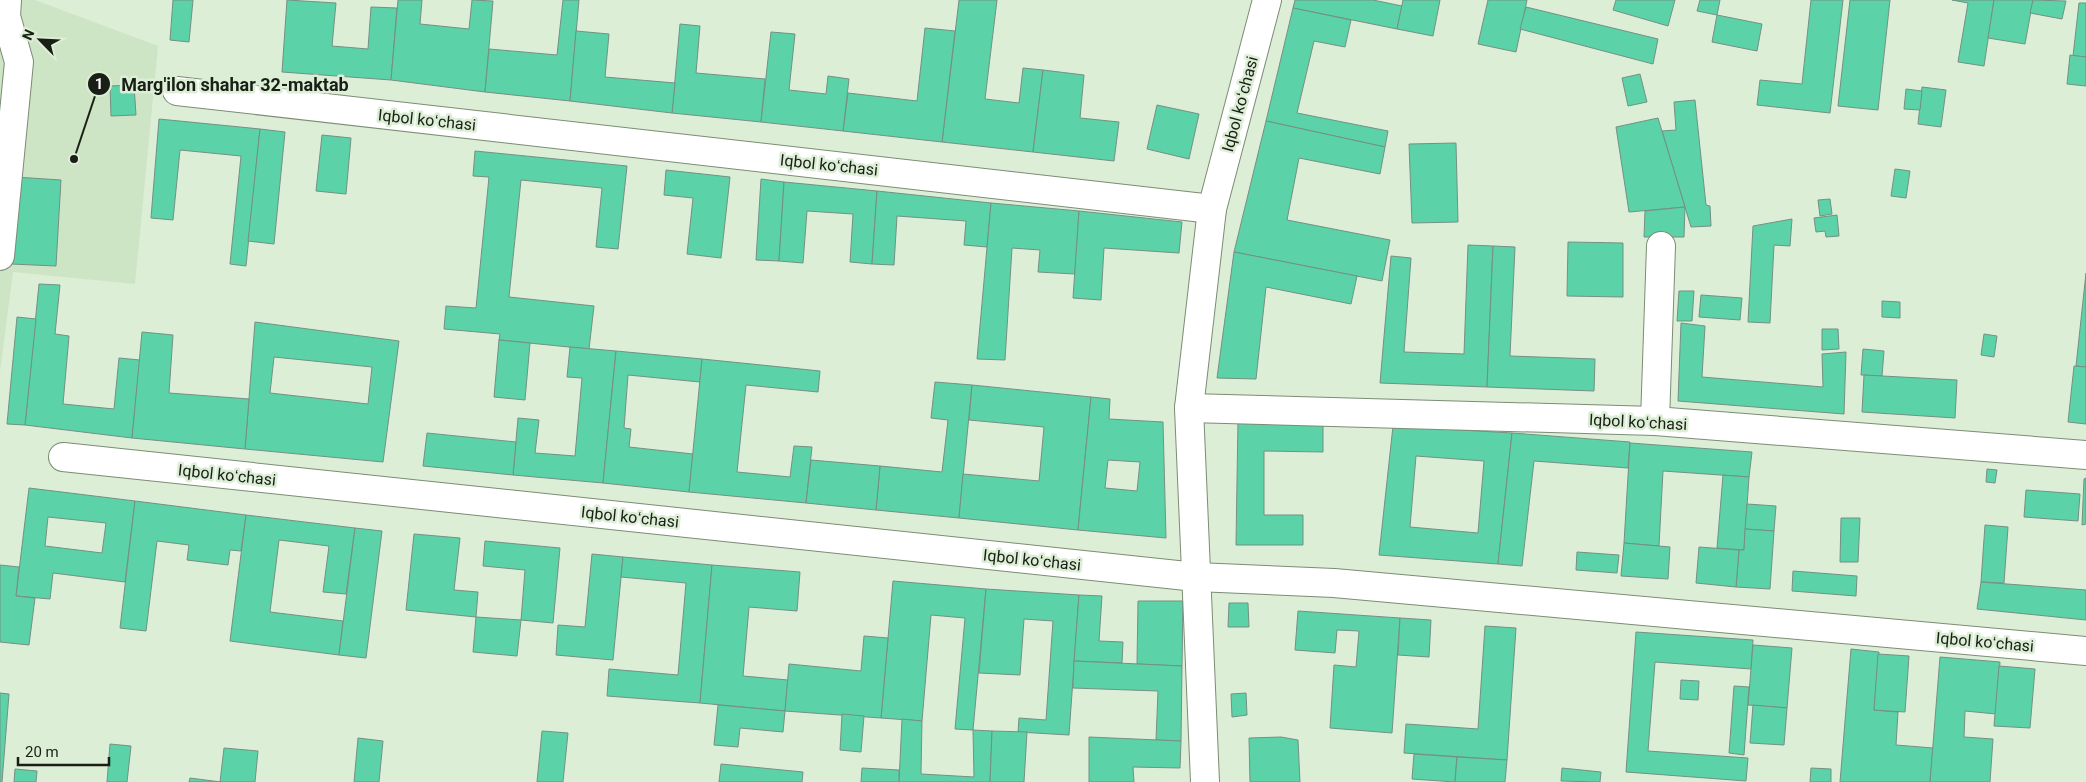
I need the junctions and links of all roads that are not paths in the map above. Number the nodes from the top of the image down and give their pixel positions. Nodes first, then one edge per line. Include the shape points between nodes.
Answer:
1 (1268, 0) edge
2 (4, 12) edge
3 (177, 91) dead end
4 (6, 121) edge
5 (1212, 209) junction
6 (1661, 246) dead end
7 (0, 256) edge
8 (1189, 408) junction
9 (1655, 421) junction
10 (2086, 455) edge
11 (63, 457) dead end
12 (1196, 578) junction
13 (2086, 651) edge
14 (1205, 782) edge

1 - 5 street, Iqbol koʻchasi
2 - 4 street via 19,62
3 - 5 street, Iqbol koʻchasi
4 - 7 street
5 - 8 street, Iqbol koʻchasi
6 - 9 street
8 - 9 street, Iqbol koʻchasi
8 - 12 street, Iqbol koʻchasi
9 - 10 street, Iqbol koʻchasi
11 - 12 street, Iqbol koʻchasi
12 - 13 street, Iqbol koʻchasi via 1334,582
12 - 14 street, Iqbol koʻchasi

